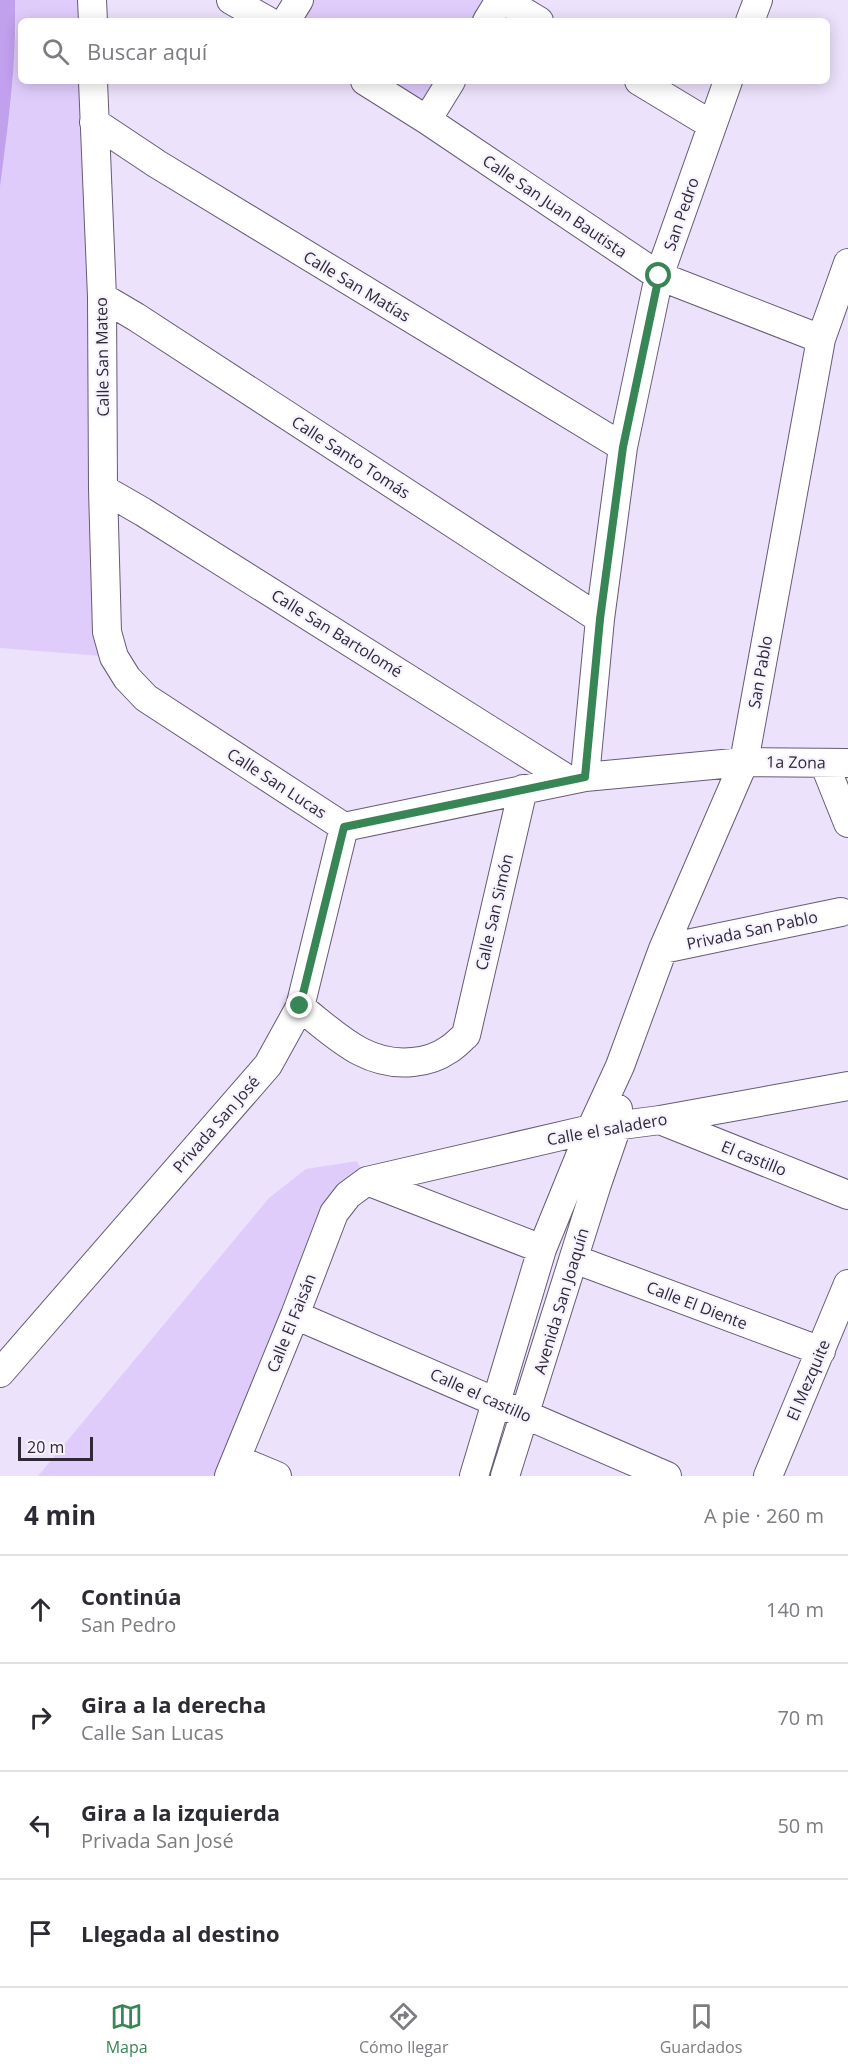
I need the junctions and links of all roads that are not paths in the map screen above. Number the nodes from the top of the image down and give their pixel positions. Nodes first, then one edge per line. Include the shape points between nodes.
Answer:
1 (93, 0) edge
2 (231, 0) edge
3 (299, 0) edge
4 (500, 0) edge
5 (504, 0) edge
6 (758, 0) edge
7 (93, 18) edge
8 (263, 18) edge
9 (288, 18) edge
10 (489, 18) edge
11 (534, 18) edge
12 (751, 18) edge
13 (93, 84) edge
14 (370, 84) edge
15 (449, 84) edge
16 (644, 84) edge
17 (727, 84) edge
18 (428, 120) junction
19 (94, 122) junction
20 (712, 125) junction
21 (848, 263) edge
22 (659, 276) junction
23 (102, 297) junction
24 (821, 339) junction
25 (623, 447) junction
26 (103, 489) junction
27 (600, 619) junction
28 (107, 633) joint
29 (744, 762) junction
30 (836, 763) edge
31 (577, 778) junction
32 (522, 789) junction
33 (848, 823) edge
34 (344, 827) junction
35 (841, 912) dead end
36 (663, 949) junction
37 (300, 1006) junction
38 (848, 1086) edge
39 (660, 1120) junction
40 (604, 1127) junction
41 (367, 1181) junction
42 (848, 1195) edge
43 (542, 1249) junction
44 (574, 1259) junction
45 (848, 1284) edge
46 (295, 1315) junction
47 (820, 1351) junction
48 (0, 1373) edge
49 (498, 1402) junction
50 (525, 1414) junction
51 (233, 1467) edge
52 (277, 1476) edge
53 (474, 1476) edge
54 (505, 1476) edge
55 (667, 1476) edge
56 (768, 1476) edge

1 - 7 street
2 - 8 street
3 - 9 street
4 - 10 street
5 - 11 street
6 - 12 street
13 - 19 street, Calle San Mateo
14 - 18 street, Calle San Juan Bautista
15 - 18 street
16 - 20 street
17 - 20 street, San Pedro
18 - 22 street, Calle San Juan Bautista
19 - 23 street, Calle San Mateo
19 - 25 street, Calle San Matías
20 - 22 street, San Pedro
21 - 24 street, San Pablo
22 - 24 street, Calle San Juan Bautista
22 - 25 street, San Pedro
23 - 26 street, Calle San Mateo
23 - 27 street, Calle Santo Tomás
24 - 29 street, San Pablo
25 - 27 street, San Pedro
26 - 28 street, Calle San Mateo
26 - 31 street, Calle San Bartolomé
27 - 31 street, San Pedro
28 - 34 street, Calle San Lucas via 114,657 146,698
29 - 30 street, 1a Zona
29 - 31 street, Calle San Lucas
29 - 36 street, San Pablo
30 - 33 street
31 - 32 street, Calle San Lucas
32 - 34 street, Calle San Lucas
32 - 37 street, Calle San Simón via 466,1035 447,1051 426,1061 400,1064 377,1060 353,1048
34 - 37 street, Privada San José
35 - 36 street, Privada San Pablo
36 - 40 street, San Pablo via 620,1066
37 - 48 street, Privada San José via 268,1065
38 - 39 street, Calle el saladero
39 - 40 street, Calle el saladero
39 - 42 street, El castillo
40 - 41 street, Calle el saladero
40 - 43 street, Avenida San Joaquín
40 - 44 street, Avenida San Joaquín
41 - 43 street
41 - 46 street, Calle El Faisán via 348,1195 334,1213
43 - 49 street, Avenida San Joaquín
44 - 47 street, Calle El Diente
44 - 50 street, Avenida San Joaquín
45 - 47 street, El Mezquite
46 - 49 street, Calle el castillo
46 - 51 street, Calle El Faisán
47 - 56 street, El Mezquite
49 - 50 street, Calle el castillo
49 - 53 street, Avenida San Joaquín
50 - 54 street, Avenida San Joaquín
50 - 55 street, Calle el castillo
51 - 52 street

